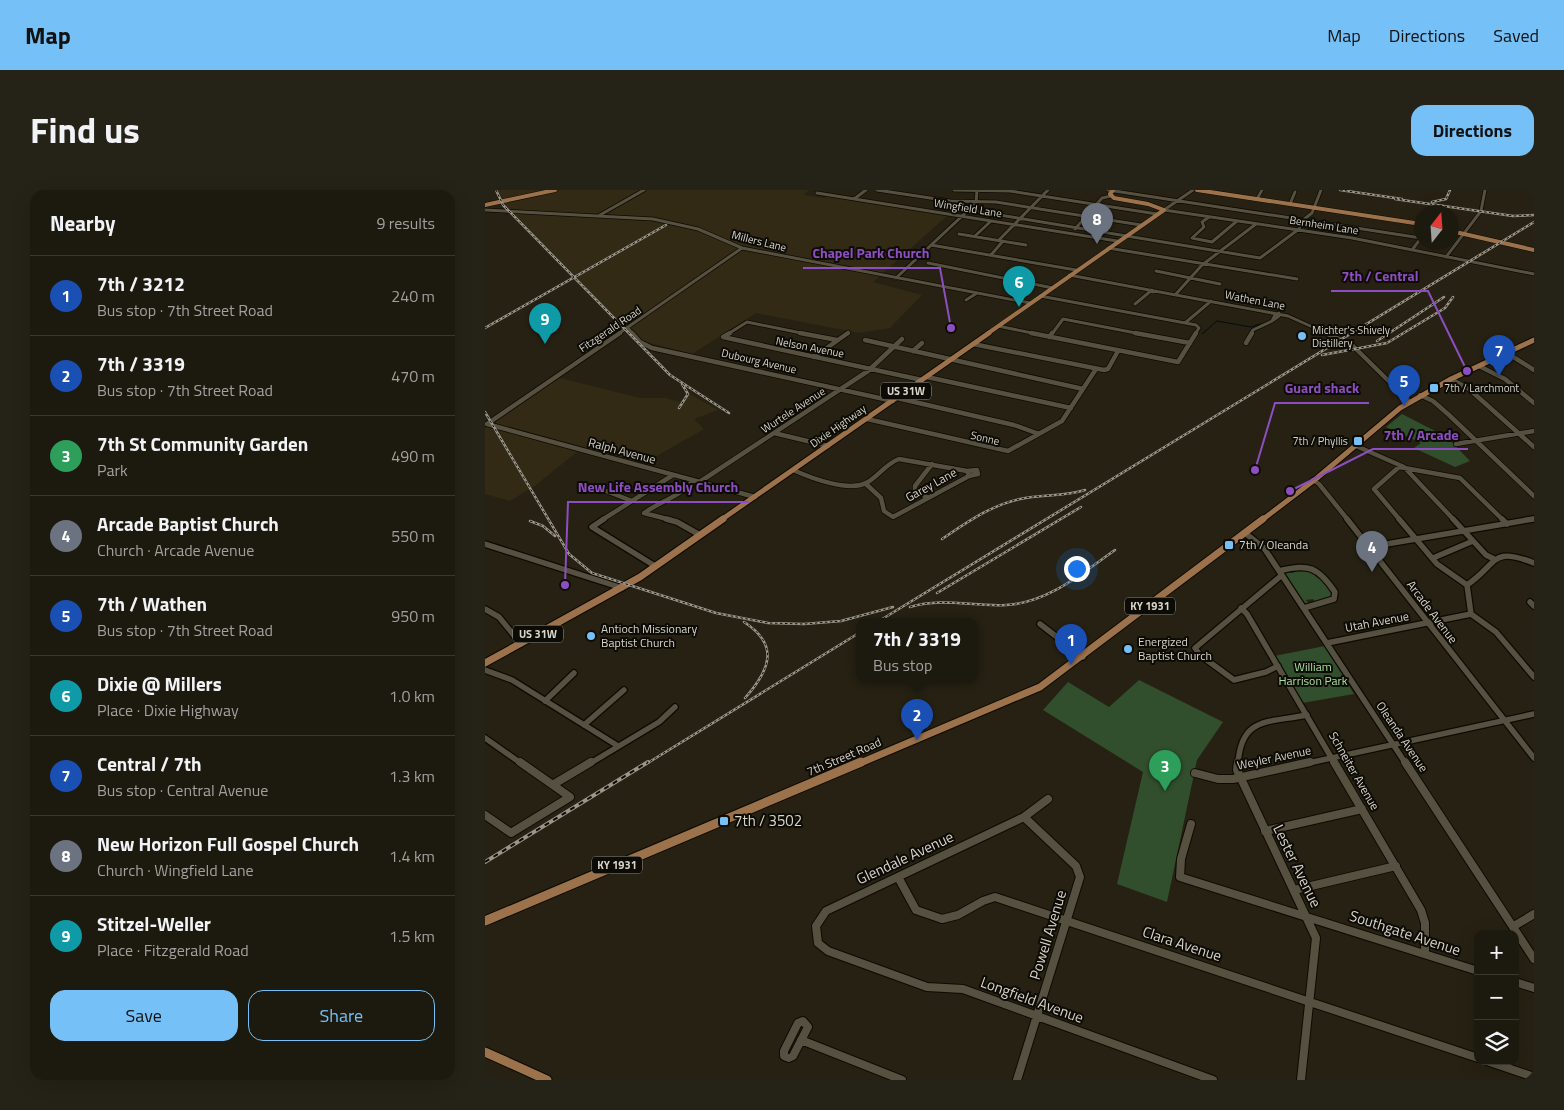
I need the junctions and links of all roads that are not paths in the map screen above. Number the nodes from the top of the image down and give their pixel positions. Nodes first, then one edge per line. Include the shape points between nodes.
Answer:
1 (555, 190) edge
2 (644, 190) edge
3 (836, 190) edge
4 (866, 190) edge
5 (877, 190) edge
6 (954, 190) edge
7 (977, 190) edge
8 (1048, 190) edge
9 (1108, 190) edge
10 (1112, 190) edge
11 (1193, 190) edge
12 (1197, 190) edge
13 (1262, 190) edge
14 (1321, 190) edge
15 (1485, 190) edge
16 (1226, 192) edge
17 (1295, 192) dead end
18 (817, 193) dead end
19 (829, 195) junction
20 (1042, 196) junction
21 (1111, 196) junction
22 (854, 199) junction
23 (1257, 199) junction
24 (1177, 200) junction
25 (977, 202) junction
26 (1096, 204) junction
27 (1291, 204) junction
28 (485, 205) edge
29 (1314, 207) junction
30 (1031, 208) junction
31 (485, 210) edge
32 (969, 210) junction
33 (1164, 210) junction
34 (1157, 214) junction
35 (599, 216) junction
36 (962, 216) junction
37 (1087, 216) junction
38 (1209, 216) junction
39 (1021, 218) junction
40 (1304, 219) junction
41 (991, 221) junction
42 (1237, 221) junction
43 (1414, 223) edge
44 (1256, 224) junction
45 (1014, 225) junction
46 (1141, 225) junction
47 (1077, 227) junction
48 (1298, 230) junction
49 (1459, 232) edge
50 (1464, 233) junction
51 (959, 234) dead end
52 (1071, 234) junction
53 (975, 236) junction
54 (1125, 236) junction
55 (1414, 237) edge
56 (1001, 241) junction
57 (1117, 241) junction
58 (931, 245) junction
59 (1026, 245) dead end
60 (1414, 247) edge
61 (742, 248) junction
62 (1108, 248) junction
63 (1412, 250) junction
64 (1534, 250) edge
65 (1221, 252) junction
66 (991, 255) junction
67 (1446, 257) junction
68 (928, 263) dead end
69 (1206, 264) junction
70 (1076, 270) junction
71 (1157, 270) dead end
72 (1534, 274) edge
73 (1069, 275) junction
74 (896, 278) junction
75 (1189, 278) junction
76 (1297, 279) dead end
77 (1220, 284) dead end
78 (1053, 288) junction
79 (1152, 290) junction
80 (977, 293) junction
81 (1176, 294) junction
82 (1041, 296) junction
83 (966, 300) dead end
84 (1211, 301) junction
85 (1030, 303) junction
86 (1135, 304) dead end
87 (1279, 314) junction
88 (1185, 323) junction
89 (998, 326) junction
90 (628, 328) junction
91 (848, 333) dead end
92 (1049, 337) junction
93 (903, 339) dead end
94 (837, 340) junction
95 (865, 340) dead end
96 (1534, 341) edge
97 (922, 343) dead end
98 (1189, 343) junction
99 (1247, 343) dead end
100 (973, 344) junction
101 (893, 347) junction
102 (1118, 350) junction
103 (913, 351) junction
104 (1507, 353) junction
105 (814, 357) junction
106 (950, 360) junction
107 (1479, 366) junction
108 (871, 368) junction
109 (1095, 369) junction
110 (1534, 370) edge
111 (924, 378) junction
112 (1451, 379) junction
113 (840, 389) junction
114 (1083, 389) junction
115 (1421, 395) junction
116 (895, 399) junction
117 (1410, 402) junction
118 (1534, 403) edge
119 (1071, 408) junction
120 (867, 419) junction
121 (486, 424) edge
122 (1534, 431) edge
123 (774, 432) junction
124 (1519, 433) junction
125 (1039, 434) junction
126 (1476, 441) junction
127 (1455, 444) dead end
128 (1354, 445) junction
129 (828, 446) junction
130 (1534, 447) edge
131 (931, 464) junction
132 (1404, 467) junction
133 (793, 470) junction
134 (673, 475) junction
135 (1313, 480) junction
136 (696, 482) junction
137 (866, 484) junction
138 (601, 489) dead end
139 (1534, 496) edge
140 (755, 497) junction
141 (928, 498) junction
142 (632, 501) junction
143 (1534, 519) edge
144 (1507, 524) junction
145 (1464, 531) junction
146 (1245, 533) junction
147 (700, 535) junction
148 (1416, 539) junction
149 (1473, 541) junction
150 (485, 544) edge
151 (1369, 548) junction
152 (1433, 558) junction
153 (1494, 559) junction
154 (1534, 563) edge
155 (655, 566) junction
156 (1281, 573) junction
157 (1467, 585) junction
158 (622, 588) junction
159 (1241, 608) junction
160 (1303, 608) junction
161 (485, 609) edge
162 (1471, 614) junction
163 (1427, 623) junction
164 (1040, 624) dead end
165 (1327, 643) junction
166 (521, 644) junction
167 (1083, 657) junction
168 (485, 663) edge
169 (1278, 666) junction
170 (485, 670) edge
171 (574, 673) dead end
172 (1534, 677) edge
173 (624, 690) dead end
174 (545, 701) junction
175 (675, 707) dead end
176 (1534, 714) edge
177 (1307, 715) junction
178 (1504, 720) junction
179 (584, 725) junction
180 (485, 738) edge
181 (1393, 744) junction
182 (618, 746) junction
183 (1332, 758) junction
184 (1534, 758) edge
185 (1195, 773) dead end
186 (1239, 777) junction
187 (554, 784) junction
188 (1048, 799) dead end
189 (1362, 809) junction
190 (485, 815) edge
191 (1023, 817) junction
192 (1191, 824) dead end
193 (1265, 831) junction
194 (1396, 866) junction
195 (898, 877) junction
196 (1294, 890) junction
197 (1534, 914) edge
198 (1306, 916) junction
199 (485, 920) edge
200 (1067, 921) junction
201 (1514, 926) junction
202 (1425, 954) junction
203 (841, 956) joint
204 (1534, 959) edge
205 (1474, 969) edge
206 (1519, 983) edge
207 (1534, 988) edge
208 (1310, 1001) junction
209 (1037, 1016) junction
210 (801, 1040) dead end
211 (485, 1052) edge
212 (1474, 1057) edge
213 (1499, 1065) edge
214 (1534, 1077) edge
215 (547, 1080) edge
216 (902, 1080) edge
217 (1017, 1080) edge
218 (1213, 1080) edge
219 (1301, 1080) edge

1 - 28 main road
2 - 35 street
3 - 19 street
4 - 22 street
5 - 25 street
6 - 7 street
7 - 20 street
7 - 25 street
8 - 20 street
9 - 10 street
10 - 21 main road
10 - 24 street
11 - 24 street, Dixie Highway
12 - 16 main road
13 - 23 street
14 - 29 street
15 - 50 street via 1481,211
16 - 23 main road
17 - 27 street
18 - 19 street, Wingfield Lane
19 - 22 street, Wingfield Lane
20 - 26 street
20 - 30 street
21 - 26 street
21 - 33 main road, Bernheim Lane
22 - 36 street, Wingfield Lane
23 - 27 main road
24 - 33 street, Dixie Highway
24 - 40 street
25 - 30 street
25 - 32 street
26 - 34 street
26 - 37 street
27 - 29 main road
29 - 40 street
29 - 43 main road
30 - 37 street
30 - 39 street
31 - 35 street, Millers Lane
32 - 36 street
32 - 39 street
33 - 34 main road, Dixie Highway / US 31W
33 - 38 street, Bernheim Lane
34 - 46 main road, Dixie Highway / US 31W
35 - 61 street, Millers Lane via 653,219 693,227
36 - 41 street, Wingfield Lane
36 - 58 street
37 - 46 street
37 - 47 street
38 - 42 street, Bernheim Lane
38 - 42 street via 1202,222 1204,227 1192,238 1212,242
39 - 45 street
39 - 47 street
40 - 48 street
40 - 55 street
41 - 45 street, Wingfield Lane
41 - 53 street
42 - 44 street, Bernheim Lane
44 - 48 street, Bernheim Lane
44 - 65 street
45 - 52 street, Wingfield Lane
45 - 56 street
46 - 54 main road, Dixie Highway / US 31W
47 - 52 street
47 - 54 street
48 - 63 street, Bernheim Lane
48 - 65 street via 1261,258
49 - 50 main road
50 - 64 main road
50 - 67 street
51 - 53 street
52 - 57 street, Wingfield Lane
53 - 56 street
54 - 57 main road, Dixie Highway / US 31W
54 - 65 street
56 - 59 street
56 - 66 street
57 - 62 main road, Dixie Highway / US 31W
58 - 66 street
58 - 74 street
60 - 63 street
61 - 74 street, Millers Lane
61 - 90 street, Fitzgerald Road
62 - 69 street
62 - 70 main road, Dixie Highway / US 31W
63 - 67 street, Bernheim Lane
65 - 69 street
66 - 70 street
67 - 72 street, Bernheim Lane
68 - 78 street
69 - 75 street
69 - 76 street
70 - 73 main road, Dixie Highway / US 31W
71 - 75 street
73 - 78 main road, Dixie Highway / US 31W
73 - 79 street, Wathen Lane
74 - 80 street, Millers Lane
75 - 77 street
75 - 81 street
78 - 82 main road, Dixie Highway / US 31W
79 - 81 street, Wathen Lane
79 - 86 street
80 - 83 street
80 - 85 street, Millers Lane
81 - 84 street, Wathen Lane
82 - 85 main road, Dixie Highway / US 31W
82 - 88 street
84 - 87 street, Wathen Lane
84 - 88 street
85 - 89 main road, Dixie Highway / US 31W
87 - 99 street via 1253,330
87 - 117 street, Wathen Lane via 1351,344
88 - 98 street via 1199,327
89 - 92 street
89 - 100 main road, Dixie Highway / US 31W
90 - 113 street, Dubourg Avenue via 640,342 653,348
90 - 121 street, Fitzgerald Road
91 - 94 street
92 - 98 street via 1062,320
92 - 102 street
93 - 101 street, Wurtele Avenue
94 - 105 street
94 - 105 street, Nelson Avenue via 747,322 723,337
95 - 101 street
96 - 104 main road, 7th Street Road / KY 1931
97 - 103 street
98 - 102 street via 1178,362
100 - 106 main road, Dixie Highway / US 31W
100 - 109 street
101 - 103 street
101 - 108 street, Wurtele Avenue
102 - 109 street via 1107,370
103 - 106 street
104 - 107 main road, 7th Street Road / KY 1931
104 - 110 street
105 - 108 street, Nelson Avenue
106 - 111 main road, Dixie Highway / US 31W
106 - 114 street
107 - 112 main road, 7th Street Road / KY 1931
107 - 118 street via 1505,379
108 - 111 street, Nelson Avenue
108 - 113 street, Wurtele Avenue
109 - 114 street, Sonne
111 - 116 main road, Dixie Highway / US 31W
111 - 119 street, Nelson Avenue
112 - 115 main road, 7th Street Road / KY 1931
112 - 124 street via 1469,389
113 - 116 street, Dubourg Avenue
113 - 123 street, Wurtele Avenue
114 - 119 street, Sonne
115 - 117 main road, 7th Street Road / KY 1931
115 - 126 street via 1435,403
116 - 120 main road, Dixie Highway / US 31W
116 - 125 street, Dubourg Avenue via 1022,427
117 - 128 main road, 7th Street Road / KY 1931
119 - 125 street, Sonne via 1059,423
120 - 125 street, Sonne via 1003,451 1011,450
120 - 129 main road, Dixie Highway / US 31W
121 - 134 street, Ralph Avenue
122 - 124 street
123 - 129 street
123 - 136 street, Wurtele Avenue
124 - 126 street
124 - 130 street
126 - 127 street
126 - 139 street
128 - 132 street
128 - 135 main road, 7th Street Road / KY 1931
129 - 133 main road, Dixie Highway / US 31W
131 - 137 street, Garey Lane via 897,460
131 - 141 street via 915,486 915,490
131 - 141 street, Garey Lane via 968,474
132 - 144 street via 1462,479
132 - 145 street
132 - 148 street via 1396,467 1374,489
133 - 137 street via 829,482
133 - 140 main road, Dixie Highway / US 31W
134 - 136 street, Ralph Avenue
134 - 142 street
135 - 146 main road, 7th Street Road / KY 1931
135 - 151 street, Arcade Avenue
136 - 140 street, Ralph Avenue
136 - 147 street, Wurtele Avenue via 645,513 677,522
137 - 141 street, Garey Lane via 881,498 884,511 890,516
138 - 142 street
140 - 147 main road, Dixie Highway / US 31W
142 - 155 street via 592,527
143 - 144 street
144 - 145 street
145 - 148 street
145 - 149 street
146 - 156 street, Oleanda Avenue via 1264,548
146 - 167 main road, 7th Street Road / KY 1931
147 - 155 main road, Dixie Highway / US 31W
148 - 151 street
148 - 152 street
149 - 152 street
149 - 153 street
150 - 158 street
151 - 163 street, Arcade Avenue
152 - 157 street
153 - 154 street via 1498,555 1511,554
153 - 157 street
155 - 158 main road, Dixie Highway / US 31W
156 - 159 street
156 - 160 street, Oleanda Avenue
156 - 160 street via 1312,567 1334,590 1332,601
157 - 162 street
158 - 166 main road, Dixie Highway / US 31W
159 - 169 street, Schneiter Avenue
159 - 169 street via 1197,644 1197,652 1234,680
160 - 165 street, Oleanda Avenue
161 - 166 street via 499,617
162 - 163 street, Utah Avenue
162 - 172 street via 1496,632
163 - 165 street, Utah Avenue
163 - 178 street, Arcade Avenue
164 - 167 street
165 - 181 street, Oleanda Avenue
166 - 168 main road, Dixie Highway / US 31W
167 - 199 main road, 7th Street Road / KY 1931 via 1021,696
169 - 177 street, Schneiter Avenue
170 - 174 street via 512,680
171 - 174 street
173 - 179 street
174 - 179 street
175 - 182 street via 662,720
176 - 178 street, Weyler Avenue
177 - 183 street, Schneiter Avenue
177 - 186 street, Lester Avenue via 1260,725 1246,732 1241,740
178 - 181 street, Weyler Avenue
178 - 184 street, Arcade Avenue
179 - 182 street
180 - 187 street
181 - 183 street, Weyler Avenue
181 - 201 street, Oleanda Avenue
182 - 187 street
183 - 186 street, Weyler Avenue
183 - 189 street, Schneiter Avenue
185 - 186 street, Weyler Avenue via 1218,779
186 - 193 street, Lester Avenue
187 - 190 street via 569,796 563,803 511,833
188 - 191 street, Glendale Avenue
189 - 193 street
189 - 194 street, Schneiter Avenue
191 - 195 street, Glendale Avenue
191 - 200 street, Powell Avenue via 1078,870 1079,882
192 - 198 street, Southgate Avenue via 1181,859 1180,877
193 - 196 street, Lester Avenue
194 - 196 street
194 - 202 street, Schneiter Avenue via 1424,916
195 - 200 street, Clara Avenue via 915,910 941,920 995,897
195 - 203 street, Glendale Avenue via 821,915 816,927 817,941 824,949
196 - 198 street, Lester Avenue
197 - 201 street
198 - 202 street, Southgate Avenue
198 - 208 street, Lester Avenue via 1316,938
200 - 208 street, Clara Avenue
200 - 209 street, Powell Avenue
201 - 204 street, Oleanda Avenue
202 - 205 street, Southgate Avenue
203 - 209 street, Longfield Avenue via 927,987 963,989
206 - 207 street
208 - 212 street, Clara Avenue
208 - 219 street, Lester Avenue
209 - 217 street, Powell Avenue
209 - 218 street, Longfield Avenue
210 - 216 street
211 - 215 main road
213 - 214 street

